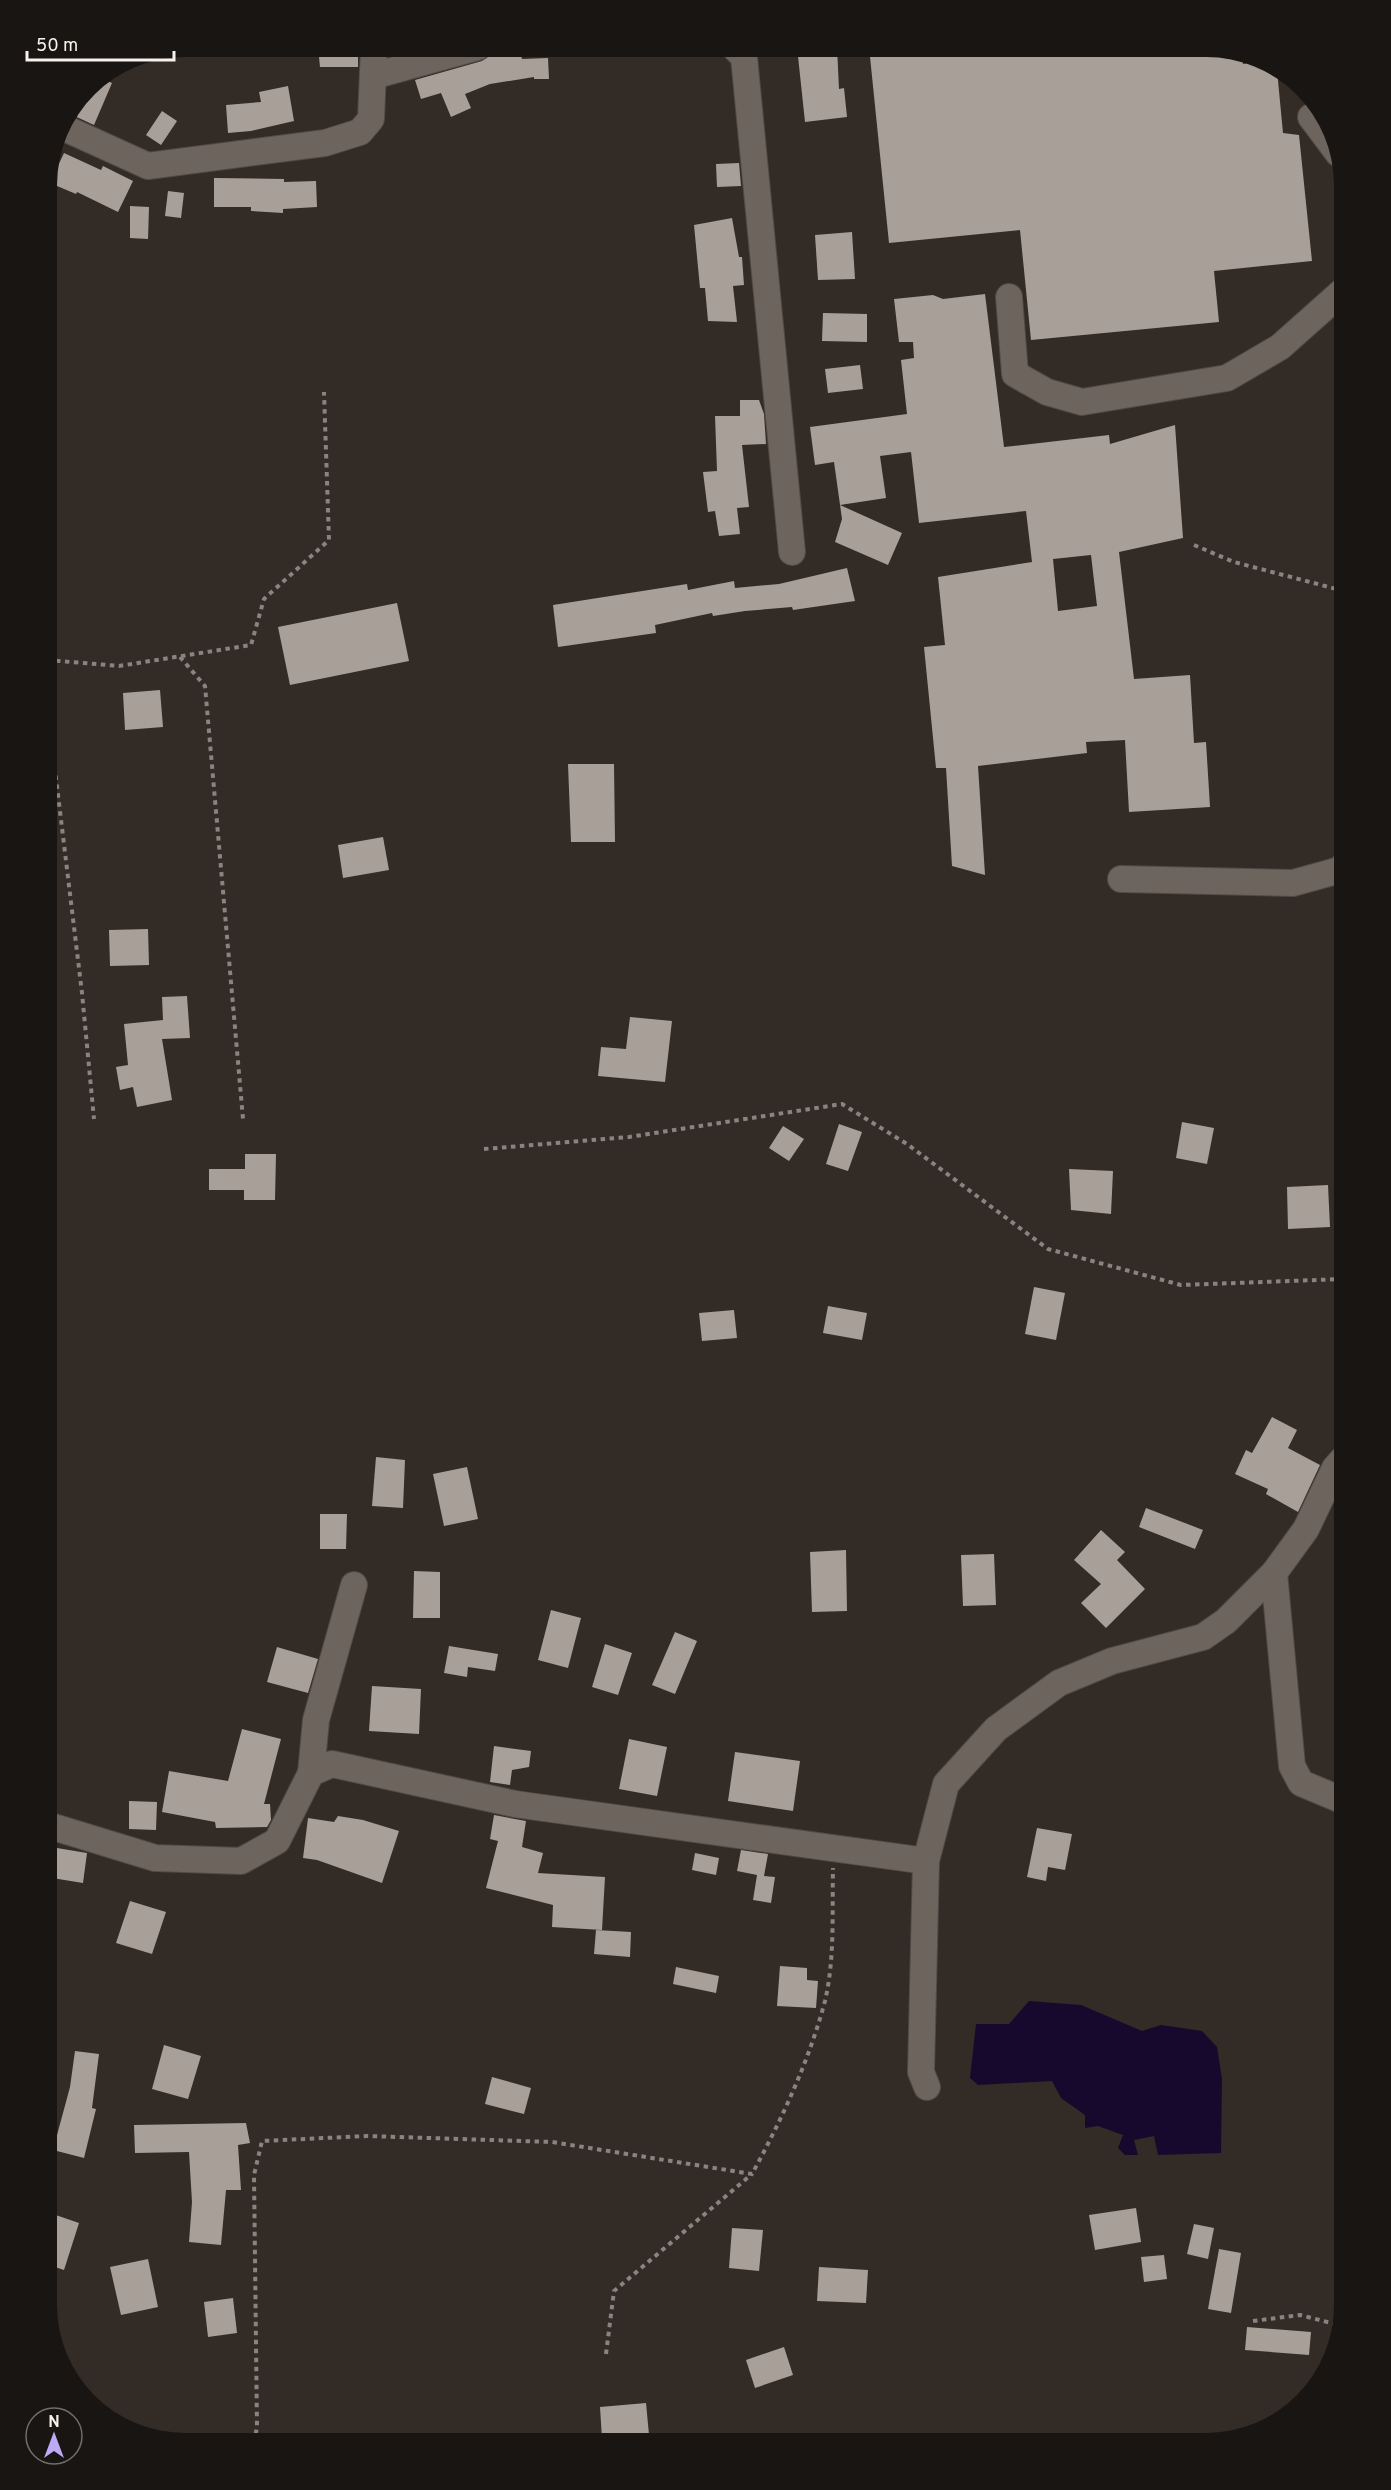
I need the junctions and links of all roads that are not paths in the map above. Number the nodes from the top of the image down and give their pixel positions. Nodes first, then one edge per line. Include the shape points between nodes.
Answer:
1 (374, 57) edge
2 (442, 57) edge
3 (744, 57) edge
4 (373, 76) junction
5 (1311, 117) dead end
6 (69, 130) edge
7 (1323, 133) edge
8 (1009, 297) dead end
9 (1334, 299) edge
10 (792, 552) dead end
11 (1334, 872) edge
12 (1121, 879) dead end
13 (1334, 1470) edge
14 (1274, 1573) junction
15 (354, 1585) dead end
16 (311, 1773) junction
17 (1334, 1797) edge
18 (57, 1828) edge
19 (926, 1861) junction
20 (927, 2087) dead end

1 - 4 street
2 - 4 street
3 - 10 street
4 - 6 street via 371,119 360,132 325,143 148,165
5 - 7 street
8 - 9 street via 1015,374 1047,392 1082,402 1227,378 1280,346
11 - 12 street via 1293,883
13 - 14 street via 1306,1529
14 - 17 street via 1292,1766 1301,1783
14 - 19 street via 1226,1621 1203,1637 1112,1661 1059,1683 996,1729 946,1784
15 - 16 street via 316,1720
16 - 18 street via 277,1841 241,1862 154,1858
16 - 19 street via 332,1764 515,1804
19 - 20 street via 921,2072

